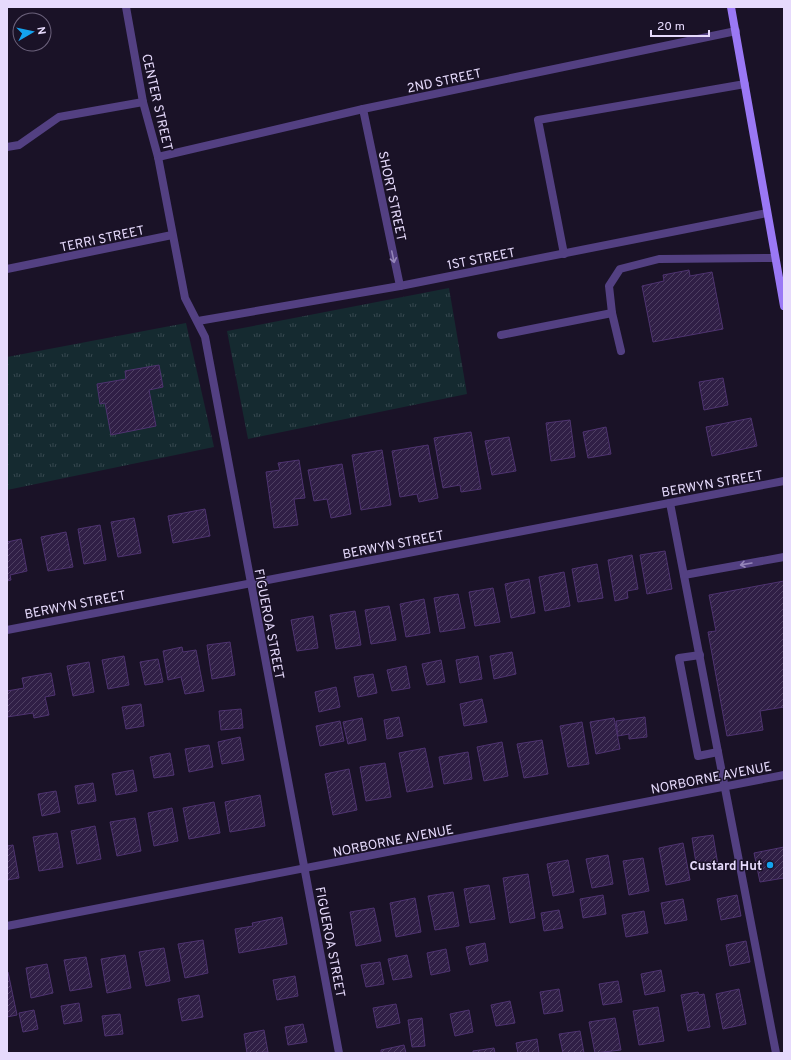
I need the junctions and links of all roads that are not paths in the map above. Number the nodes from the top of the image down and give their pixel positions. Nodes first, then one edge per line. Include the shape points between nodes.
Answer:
1 (126, 7) edge
2 (731, 7) edge
3 (736, 31) junction
4 (745, 84) junction
5 (143, 102) junction
6 (363, 109) junction
7 (7, 147) edge
8 (158, 157) junction
9 (166, 203) joint
10 (767, 213) junction
11 (172, 235) junction
12 (564, 254) junction
13 (775, 258) junction
14 (7, 269) edge
15 (400, 286) junction
16 (784, 306) edge
17 (612, 313) junction
18 (198, 321) junction
19 (501, 335) dead end
20 (621, 351) dead end
21 (784, 481) edge
22 (670, 503) junction
23 (784, 557) edge
24 (684, 575) junction
25 (250, 584) junction
26 (7, 630) edge
27 (700, 655) junction
28 (718, 752) junction
29 (784, 775) edge
30 (724, 786) junction
31 (304, 868) junction
32 (7, 926) edge
33 (339, 1053) edge
34 (776, 1053) edge

1 - 5 street, CENTER STREET
2 - 3 main road
3 - 4 main road
3 - 6 street, 2ND STREET
4 - 10 main road
4 - 12 street via 538,120
5 - 7 street via 59,117 19,145
5 - 8 street, CENTER STREET
6 - 8 street, 2ND STREET
6 -> 15 street, SHORT STREET
8 - 9 street, CENTER STREET
9 - 11 street, FIGUEROA STREET
10 - 12 street, 1ST STREET
10 - 13 main road
11 - 14 street, TERRI STREET
11 - 18 street, FIGUEROA STREET via 186,298
12 - 15 street, 1ST STREET
13 - 16 main road
13 - 17 street via 659,259 620,269 609,286
15 - 18 street, 1ST STREET
17 - 19 street
17 - 20 street
18 - 25 street, FIGUEROA STREET via 205,337
21 - 22 street, BERWYN STREET
22 - 24 street
22 - 25 street, BERWYN STREET
23 -> 24 street
24 - 27 street
25 - 26 street, BERWYN STREET
25 - 31 street, FIGUEROA STREET
27 - 28 street
27 - 28 street via 679,658 698,756
28 - 30 street
29 - 30 street, NORBORNE AVENUE
30 - 31 street, NORBORNE AVENUE
30 - 34 street
31 - 32 street, NORBORNE AVENUE
31 - 33 street, FIGUEROA STREET

